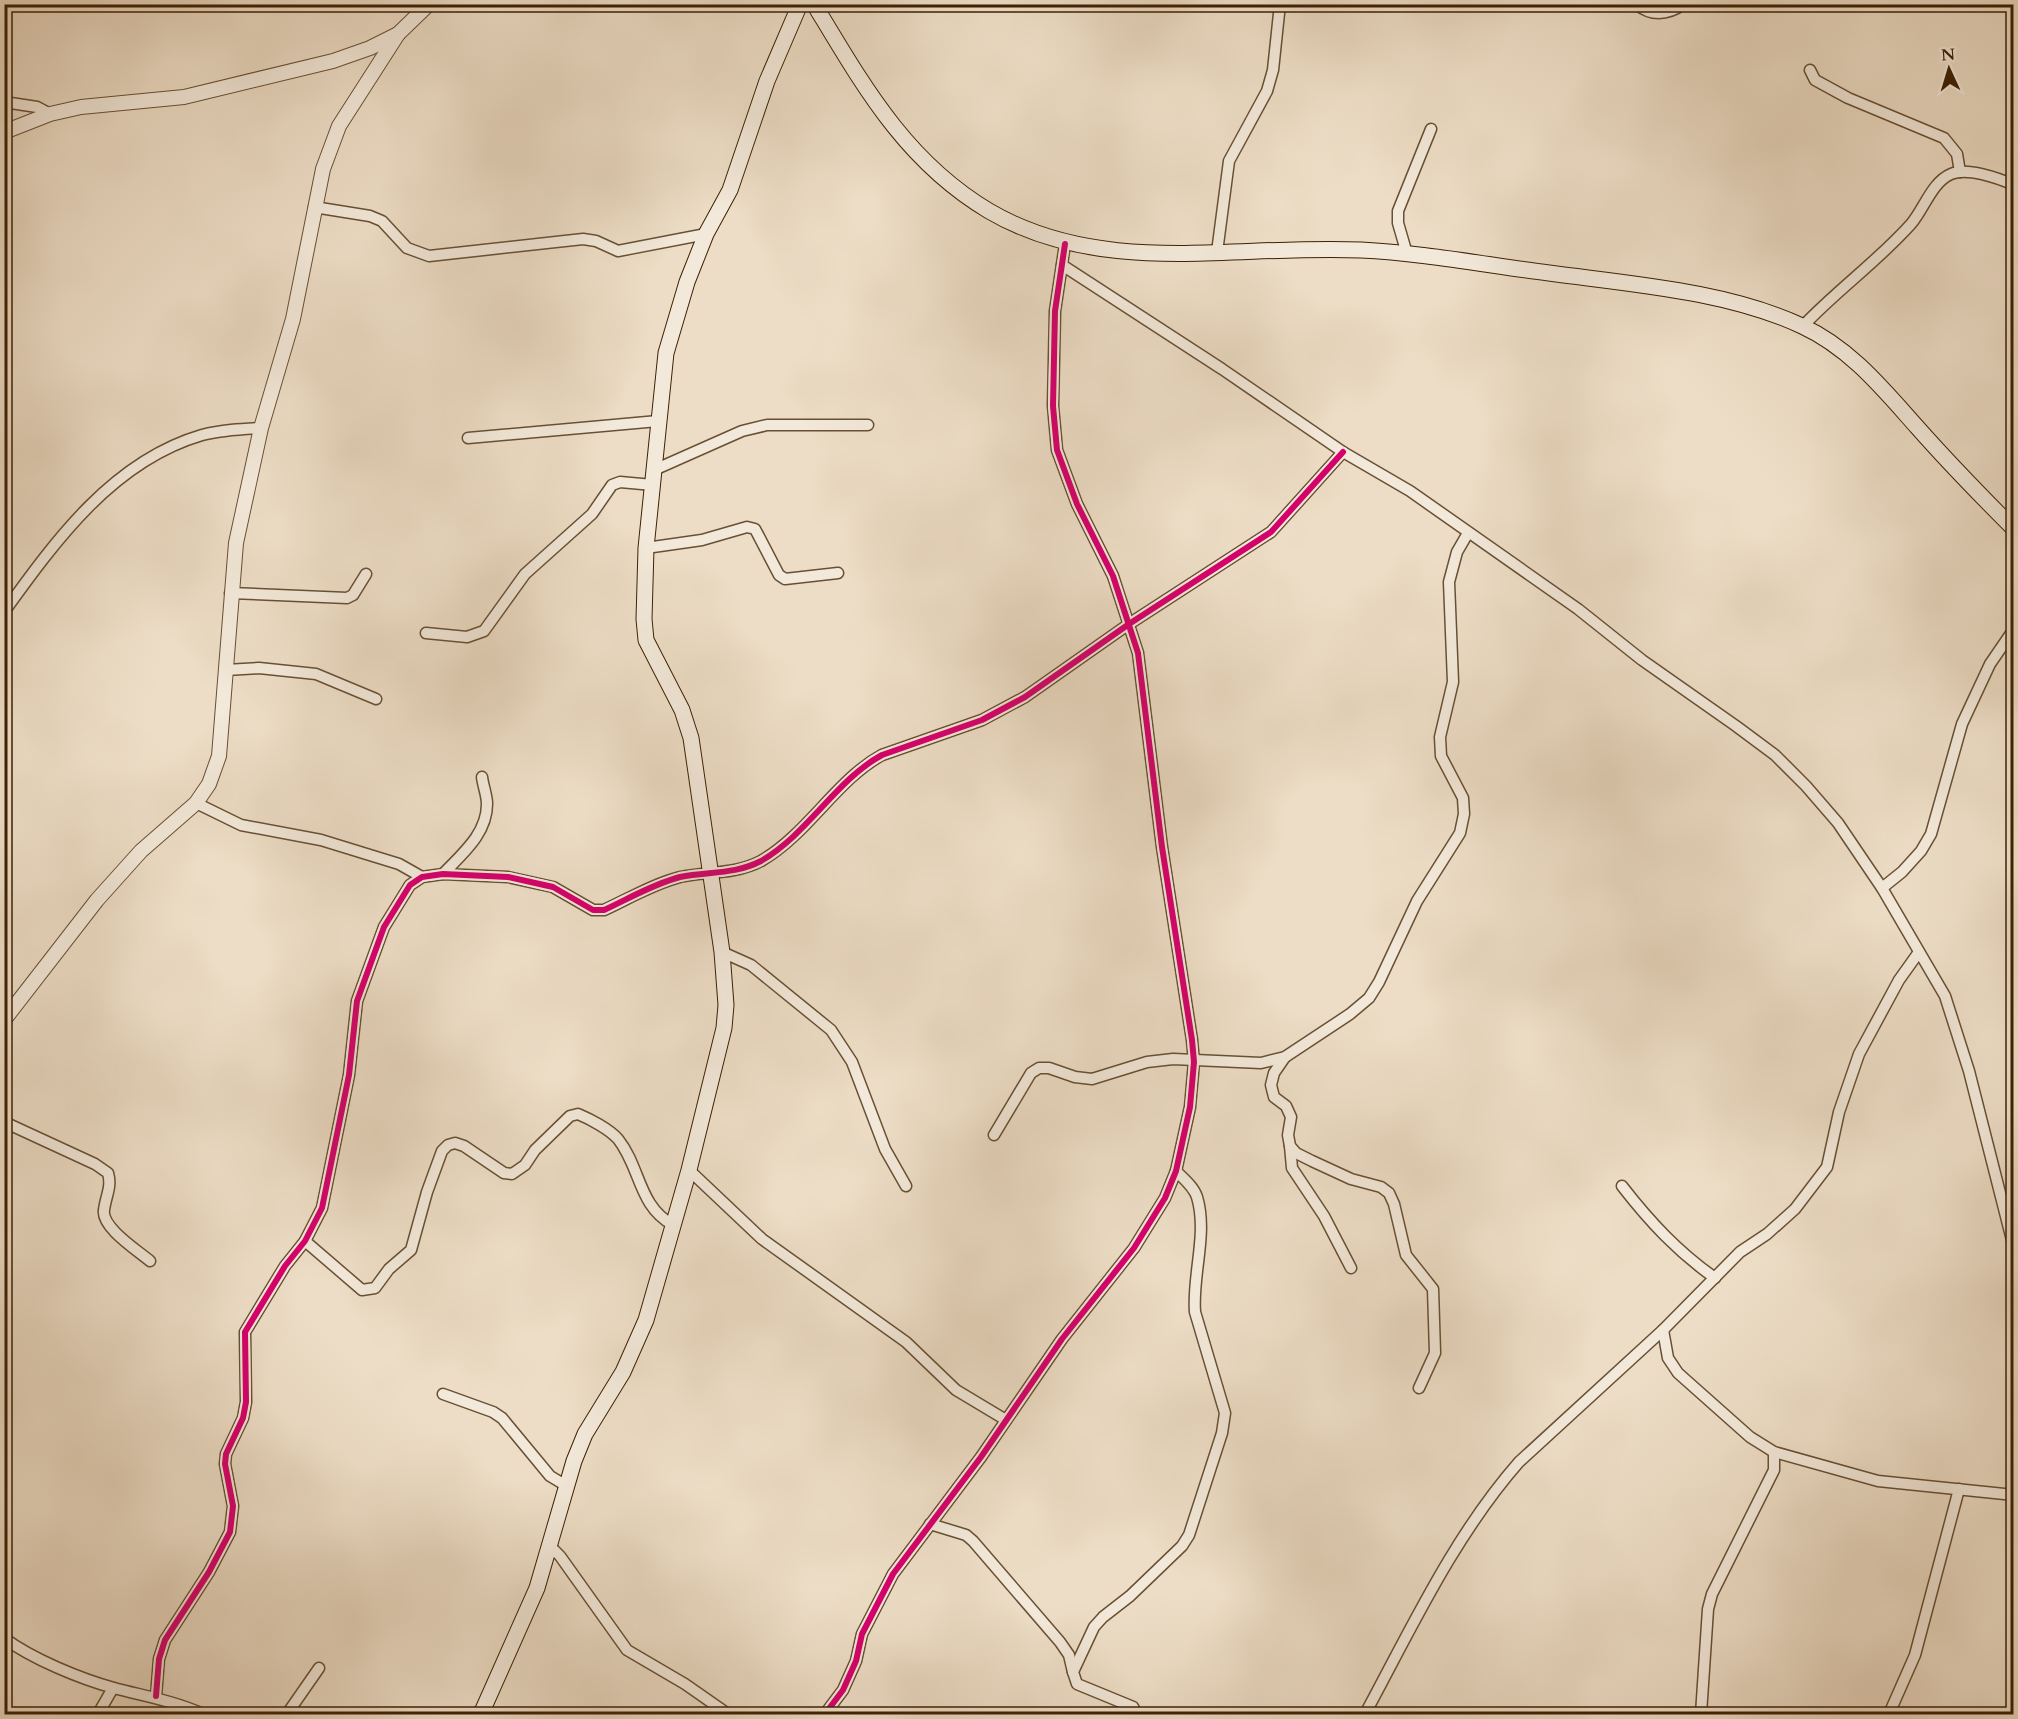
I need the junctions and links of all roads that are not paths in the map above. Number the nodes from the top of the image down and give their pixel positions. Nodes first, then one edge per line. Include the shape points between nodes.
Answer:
1 (429, 4) edge
2 (800, 4) edge
3 (814, 4) edge
4 (1280, 4) edge
5 (1636, 4) edge
6 (1684, 4) edge
7 (398, 34) junction
8 (1810, 70) dead end
9 (4, 102) edge
10 (50, 114) junction
11 (1431, 129) dead end
12 (4, 132) edge
13 (1960, 172) junction
14 (2013, 185) edge
15 (314, 207) junction
16 (706, 234) junction
17 (1065, 244) junction
18 (1217, 252) junction
19 (1407, 254) junction
20 (1062, 265) junction
21 (1803, 326) junction
22 (658, 421) junction
23 (868, 425) dead end
24 (261, 428) junction
25 (468, 438) dead end
26 (1342, 452) junction
27 (653, 478) junction
28 (2013, 529) edge
29 (1468, 533) junction
30 (646, 548) junction
31 (838, 573) dead end
32 (366, 574) dead end
33 (230, 593) junction
34 (4, 612) edge
35 (1129, 624) junction
36 (2013, 629) edge
37 (426, 633) dead end
38 (226, 670) junction
39 (376, 699) dead end
40 (482, 777) dead end
41 (196, 804) junction
42 (443, 874) junction
43 (712, 874) junction
44 (422, 878) junction
45 (1882, 888) junction
46 (1919, 951) junction
47 (722, 952) junction
48 (4, 1020) edge
49 (1286, 1057) junction
50 (1194, 1062) junction
51 (4, 1122) edge
52 (994, 1136) dead end
53 (1290, 1146) junction
54 (689, 1170) junction
55 (1176, 1171) junction
56 (906, 1186) dead end
57 (1623, 1186) dead end
58 (673, 1225) junction
59 (305, 1241) junction
60 (2013, 1248) edge
61 (150, 1261) dead end
62 (1351, 1268) dead end
63 (1715, 1278) junction
64 (1663, 1330) junction
65 (1419, 1388) dead end
66 (443, 1394) dead end
67 (1006, 1420) junction
68 (1774, 1452) junction
69 (1792, 1459) junction
70 (1774, 1470) junction
71 (565, 1485) junction
72 (1959, 1489) junction
73 (2013, 1495) edge
74 (930, 1524) junction
75 (550, 1546) junction
76 (4, 1638) edge
77 (319, 1668) dead end
78 (1073, 1672) junction
79 (113, 1688) junction
80 (156, 1696) junction
81 (98, 1714) edge
82 (202, 1714) edge
83 (286, 1714) edge
84 (481, 1714) edge
85 (728, 1714) edge
86 (825, 1714) edge
87 (1137, 1714) edge
88 (1365, 1714) edge
89 (1701, 1714) edge
90 (1889, 1714) edge

1 - 7 street
2 - 16 main road via 767,81 730,190
3 - 17 main road via 886,118 930,168 988,210
4 - 18 street via 1275,58 1267,91 1229,161
5 - 6 street via 1645,11 1663,14
7 - 10 street via 333,61 230,87 184,97 81,107
7 - 15 street via 339,126
8 - 13 street via 1815,80 1848,98 1944,138 1957,154
9 - 10 street via 37,107
10 - 12 street
11 - 19 street via 1398,212
13 - 14 street
13 - 21 street via 1940,182 1899,238
15 - 16 street via 382,221 407,248 429,255 583,239 618,251
15 - 24 street via 293,319
16 - 22 main road via 666,353
17 - 18 main road via 1145,253
17 - 20 street
18 - 19 main road via 1361,250
19 - 21 main road via 1675,291 1742,305
20 - 26 street
20 - 35 street via 1055,311 1053,406 1057,450 1077,504 1113,576
21 - 28 main road via 1860,364
22 - 25 street
22 - 27 main road
23 - 27 street via 767,425 742,431
24 - 33 street via 236,543
24 - 34 street via 227,430 179,443 144,462 83,511 53,544
26 - 29 street via 1410,491
26 - 35 street via 1271,532
27 - 30 main road
27 - 37 street via 612,485 592,514 525,574 484,631 467,638
29 - 45 street via 1775,755 1838,823
29 - 49 street via 1457,552 1449,582 1453,682 1440,737 1441,756 1463,798 1460,833 1416,901 1369,998
30 - 31 street via 702,540 747,526 755,529 779,575 785,579
30 - 43 main road via 646,640 682,710 691,738
32 - 33 street via 347,598
33 - 38 street
35 - 43 street via 998,712 868,763 805,828 762,860 742,869
35 - 50 street via 1138,653
36 - 45 street via 1990,664 1962,724 1931,834 1902,873
38 - 39 street via 259,668 316,674
38 - 41 street via 219,756 210,784
40 - 42 street via 486,820
41 - 44 street via 241,825 321,840 399,864
41 - 48 street via 141,851
42 - 43 street via 508,877 554,887 593,910 604,910 681,877
42 - 44 street
43 - 47 main road
44 - 59 street via 411,885 384,927 357,1001 349,1075 330,1180 322,1208
45 - 46 street
46 - 60 street via 1945,996 1956,1026
46 - 63 street via 1859,1054 1839,1112 1827,1167 1795,1209 1740,1252
47 - 54 main road via 724,1028
47 - 56 street via 751,965 831,1030 852,1062 882,1143
49 - 50 street via 1261,1063
49 - 53 street via 1274,1073 1272,1085 1274,1097 1287,1106 1291,1117
50 - 52 street via 1147,1062 1092,1079 1039,1068 1031,1073
50 - 55 street via 1190,1107
51 - 61 street via 108,1173 111,1185 103,1213 108,1224
53 - 62 street via 1292,1168 1324,1216
53 - 65 street via 1296,1153 1389,1193 1406,1255 1433,1289 1435,1353
54 - 58 main road
54 - 67 street via 762,1239 906,1342 957,1390
55 - 67 street via 1165,1198 1134,1248 1062,1339
55 - 78 street via 1197,1197 1200,1226 1195,1312 1225,1404 1222,1432 1182,1546 1094,1627
57 - 63 street via 1683,1255
58 - 59 street via 659,1218 648,1204 617,1138 578,1114 570,1116 512,1174 504,1173 464,1146 448,1145 442,1151 427,1192 411,1250 375,1288 362,1290
58 - 71 main road via 639,1340 585,1434
59 - 80 street via 245,1332 246,1402 225,1464 233,1506 230,1532 165,1640
63 - 64 street
64 - 68 street via 1668,1358 1678,1372 1750,1437
64 - 88 street via 1503,1481 1432,1591
66 - 71 street via 502,1418 550,1476
67 - 74 street
68 - 69 street
68 - 70 street
69 - 70 street
69 - 72 street via 1878,1481
70 - 89 street via 1712,1594
71 - 75 main road
72 - 73 street
72 - 90 street via 1915,1655
74 - 78 street via 966,1535 973,1541 1060,1642 1069,1655
74 - 86 street via 893,1574 862,1634 843,1690
75 - 84 main road via 517,1638
75 - 85 street via 627,1650
76 - 79 street via 40,1658
77 - 83 street
78 - 87 street via 1077,1684 1133,1707
79 - 80 street
79 - 81 street
80 - 82 street

